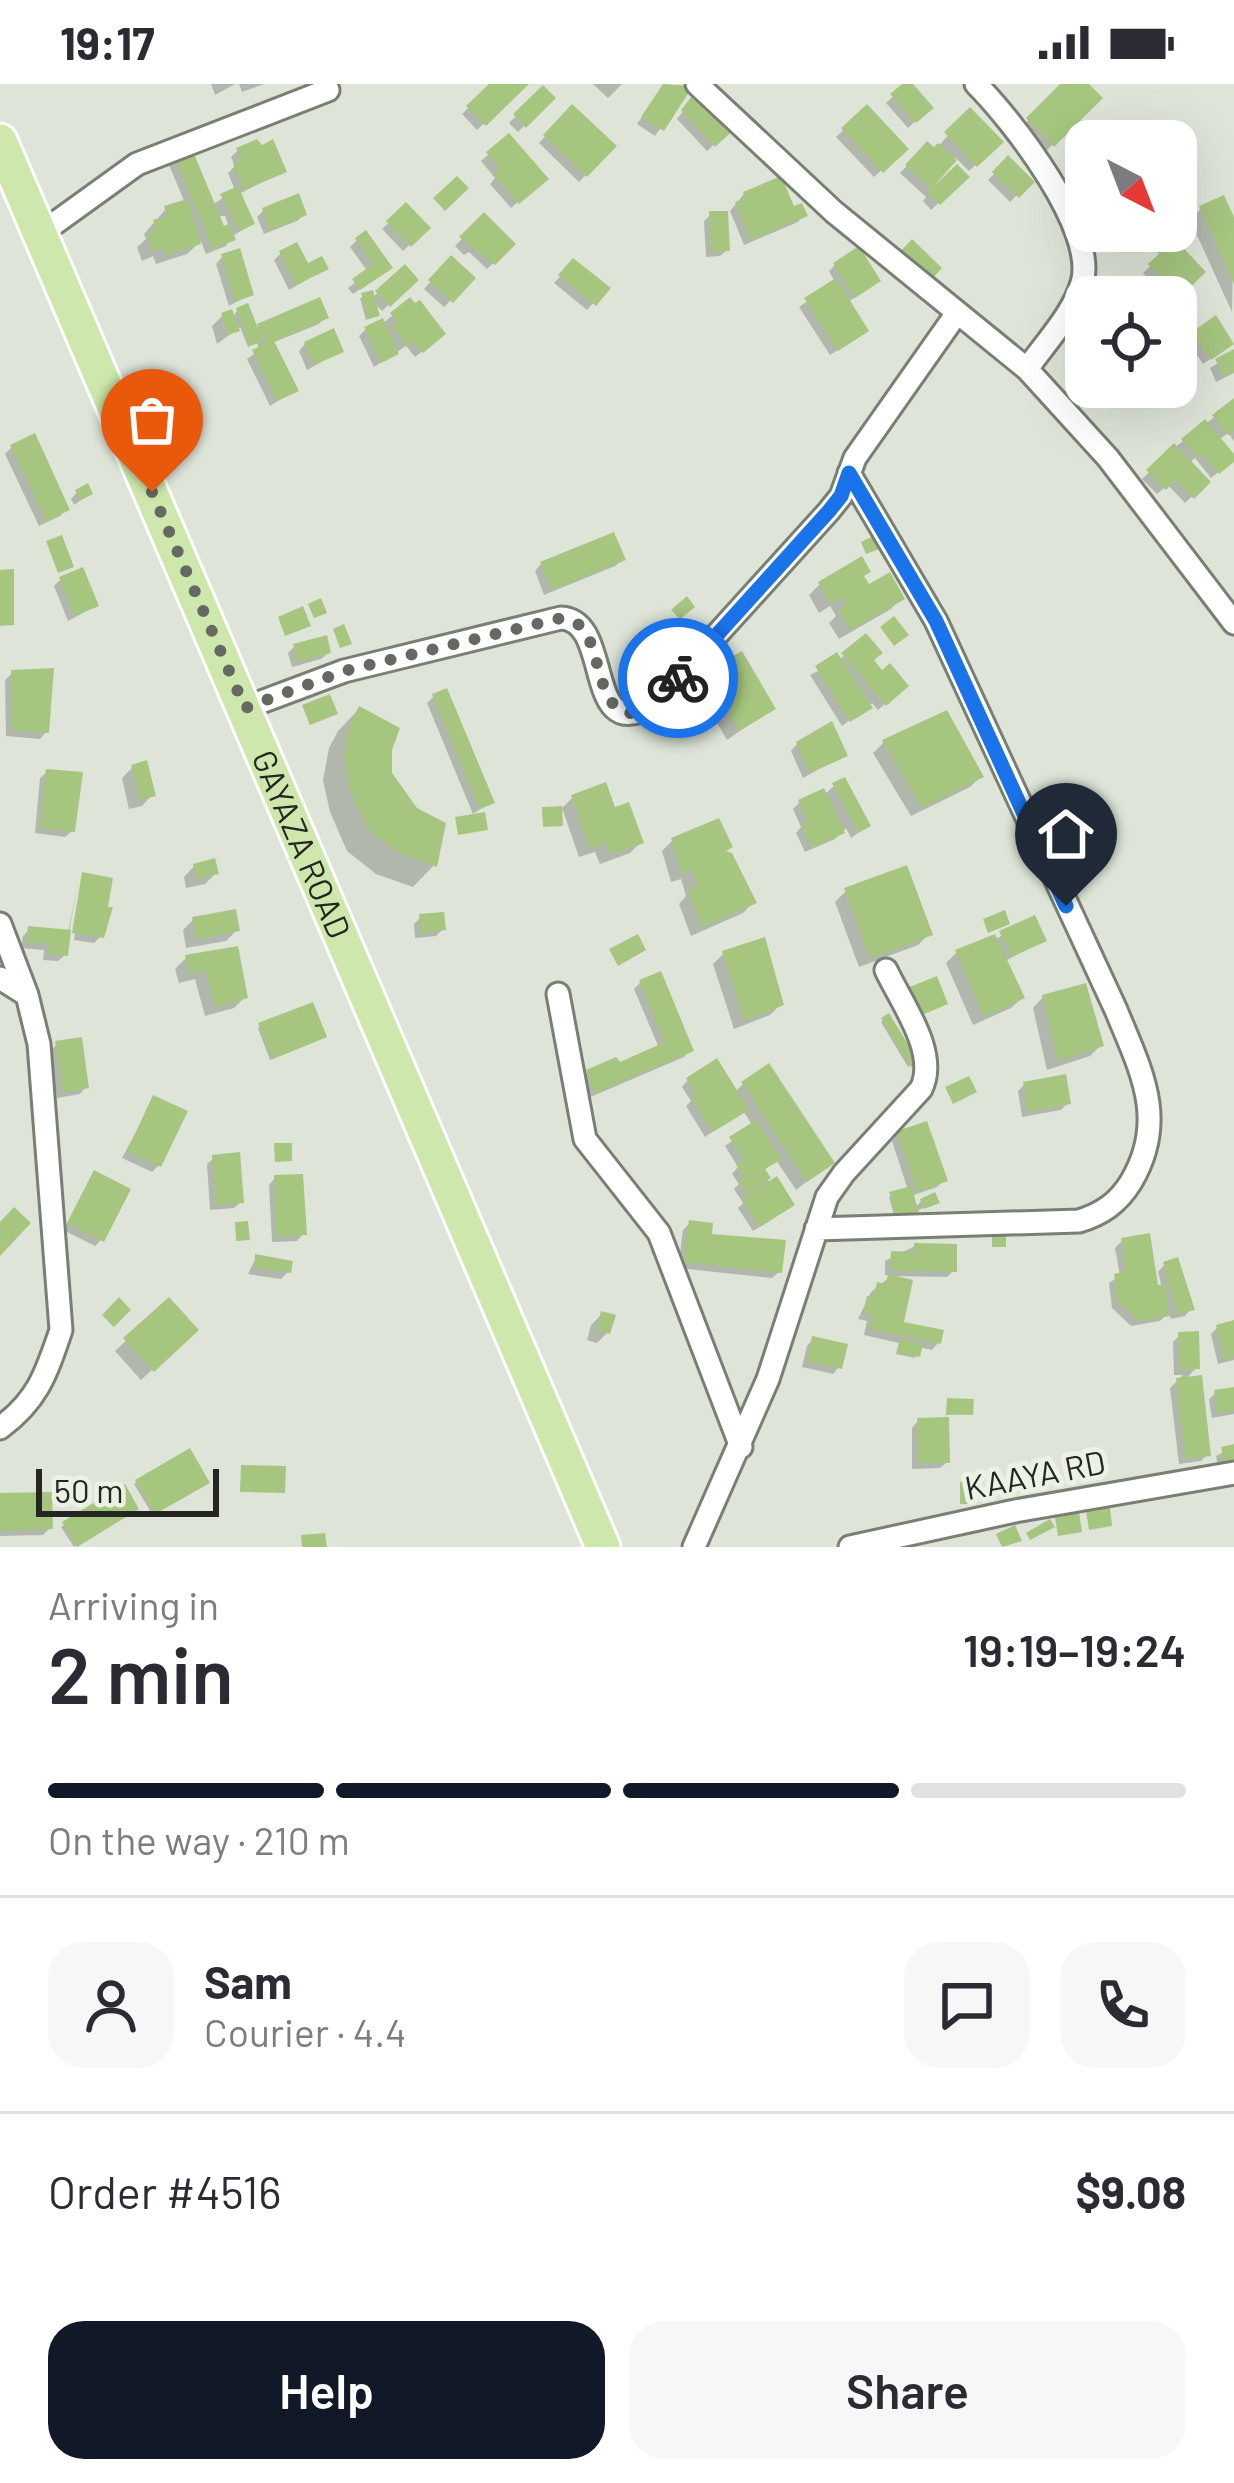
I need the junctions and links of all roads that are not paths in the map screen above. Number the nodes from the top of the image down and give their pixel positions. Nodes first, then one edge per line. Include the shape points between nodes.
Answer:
1 (697, 84) edge
2 (976, 84) edge
3 (328, 91) dead end
4 (0, 141) edge
5 (40, 234) junction
6 (957, 313) junction
7 (1027, 368) junction
8 (849, 473) junction
9 (1234, 623) edge
10 (245, 708) junction
11 (0, 925) edge
12 (886, 970) dead end
13 (0, 978) edge
14 (27, 994) junction
15 (558, 994) dead end
16 (816, 1228) junction
17 (0, 1428) edge
18 (741, 1447) junction
19 (1234, 1473) edge
20 (603, 1547) edge
21 (694, 1547) edge
22 (850, 1547) edge

1 - 6 street via 833,212
2 - 7 street via 1051,176 1082,254 1076,300
3 - 5 street via 137,164
4 - 5 main road, GAYAZA ROAD
5 - 10 main road, GAYAZA ROAD
6 - 7 street
6 - 8 street
7 - 9 street via 1108,458
8 - 10 street via 829,511 643,711 614,708 583,628 561,618 344,671
8 - 16 street via 936,621 1116,1010 1152,1125 1147,1153 1125,1190 1096,1216
10 - 20 main road, GAYAZA ROAD
11 - 14 street
12 - 16 street via 929,1074 844,1173
13 - 14 street
14 - 17 street via 41,1067 62,1330 28,1408
15 - 18 street via 585,1139 659,1233
16 - 18 street
18 - 21 street
19 - 22 street, KAAYA RD

